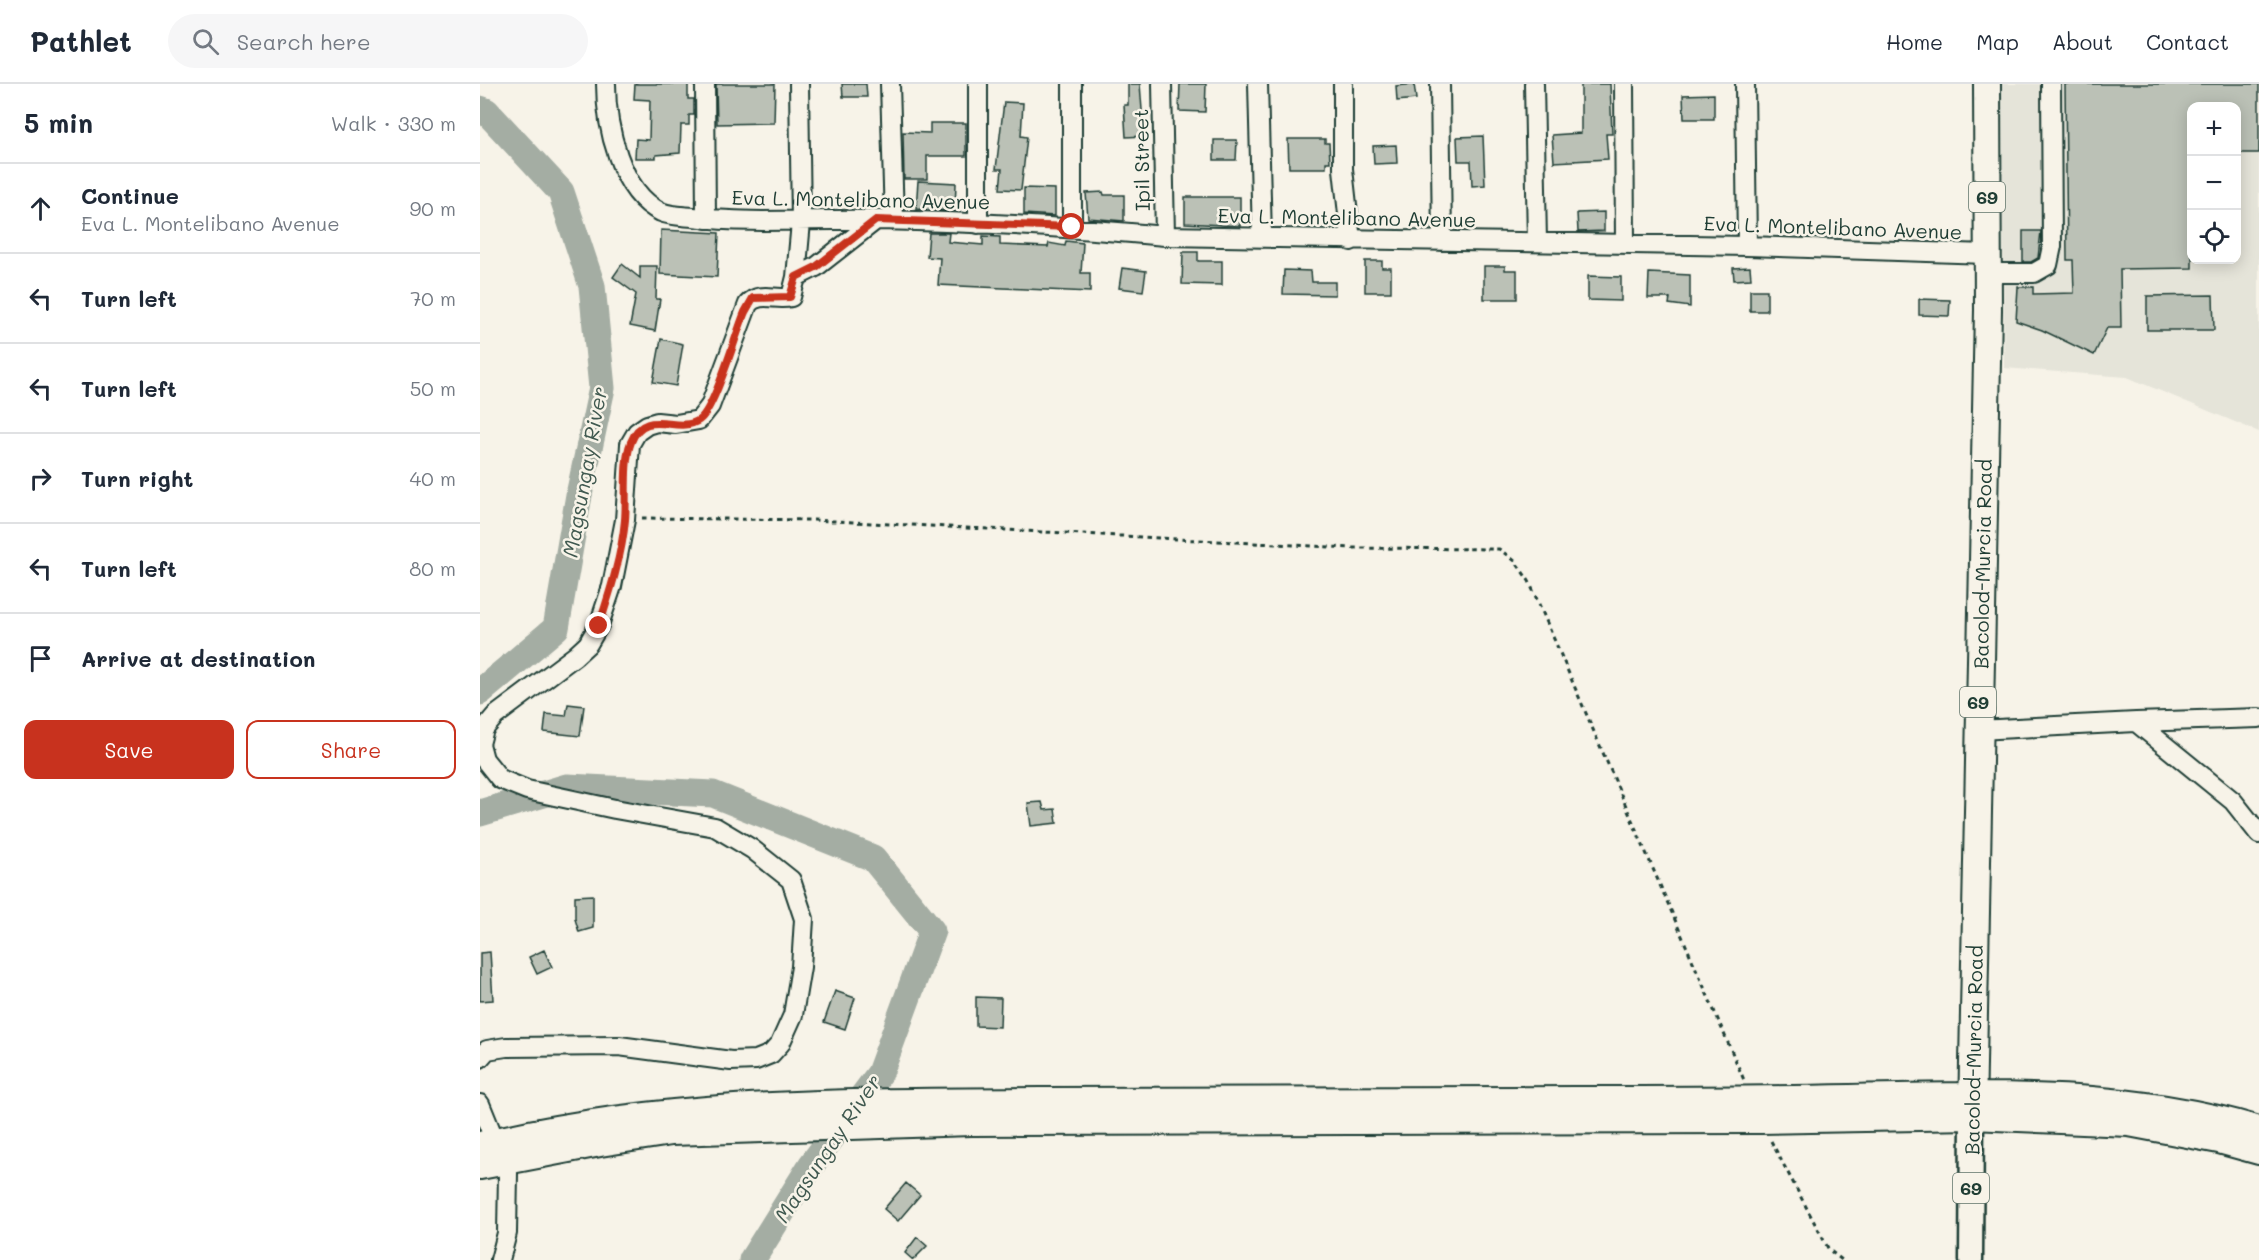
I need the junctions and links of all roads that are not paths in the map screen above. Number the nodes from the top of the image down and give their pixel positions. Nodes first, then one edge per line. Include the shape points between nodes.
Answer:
1 (606, 84) edge
2 (705, 84) edge
3 (799, 84) edge
4 (890, 84) edge
5 (978, 84) edge
6 (1072, 84) edge
7 (1162, 84) edge
8 (1258, 84) edge
9 (1343, 84) edge
10 (1440, 84) edge
11 (1533, 84) edge
12 (1624, 84) edge
13 (1746, 84) edge
14 (1986, 84) edge
15 (2051, 84) edge
16 (706, 219) junction
17 (885, 220) junction
18 (801, 222) junction
19 (978, 224) junction
20 (1072, 227) junction
21 (1165, 236) junction
22 (1262, 238) junction
23 (1351, 241) junction
24 (1442, 241) junction
25 (1537, 242) junction
26 (1625, 244) junction
27 (1747, 246) junction
28 (1987, 264) junction
29 (796, 277) junction
30 (2259, 718) edge
31 (2136, 722) junction
32 (1978, 730) junction
33 (2259, 834) edge
34 (482, 1051) edge
35 (480, 1104) edge
36 (1972, 1106) junction
37 (2259, 1130) edge
38 (2259, 1151) edge
39 (490, 1153) edge
40 (500, 1260) edge
41 (1971, 1260) edge

1 - 16 street, Eva L. Montelibano Avenue via 614,147 636,188 663,213
2 - 16 street
3 - 18 street
4 - 17 street
5 - 19 street
6 - 20 street
7 - 21 street, Ipil Street
8 - 22 street
9 - 23 street via 1343,169
10 - 24 street
11 - 25 street
12 - 26 street
13 - 27 street
14 - 28 highway, Bacolod-Murcia Road / 69
15 - 28 street, Eva L. Montelibano Avenue via 2052,246 2048,265 2034,273
16 - 18 street, Eva L. Montelibano Avenue
17 - 18 street, Eva L. Montelibano Avenue
17 - 19 street, Eva L. Montelibano Avenue
17 - 29 street
18 - 29 street
19 - 20 street, Eva L. Montelibano Avenue
20 - 21 street, Eva L. Montelibano Avenue
21 - 22 street, Eva L. Montelibano Avenue
22 - 23 street, Eva L. Montelibano Avenue
23 - 24 street, Eva L. Montelibano Avenue
24 - 25 street, Eva L. Montelibano Avenue
25 - 26 street, Eva L. Montelibano Avenue
26 - 27 street, Eva L. Montelibano Avenue
27 - 28 street, Eva L. Montelibano Avenue
28 - 32 highway, Bacolod-Murcia Road / 69
29 - 34 street via 790,297 753,298 748,304 710,406 699,420 657,422 637,432 630,444 625,520 612,586 599,626 588,644 495,716 484,729 480,744 484,759 500,779 527,790 715,827 752,849 791,880 804,919 793,1016 780,1044 771,1054 756,1060 731,1061 619,1046 506,1047
30 - 31 street
31 - 32 street
31 - 33 street via 2233,801
32 - 36 highway, Bacolod-Murcia Road / 69
35 - 39 street
36 - 37 highway via 2095,1098 2224,1119
36 - 38 highway via 2129,1123
36 - 39 highway via 971,1112 752,1117 669,1112
36 - 41 main road, Bacolod-Murcia Road / 69
39 - 40 street via 509,1201

